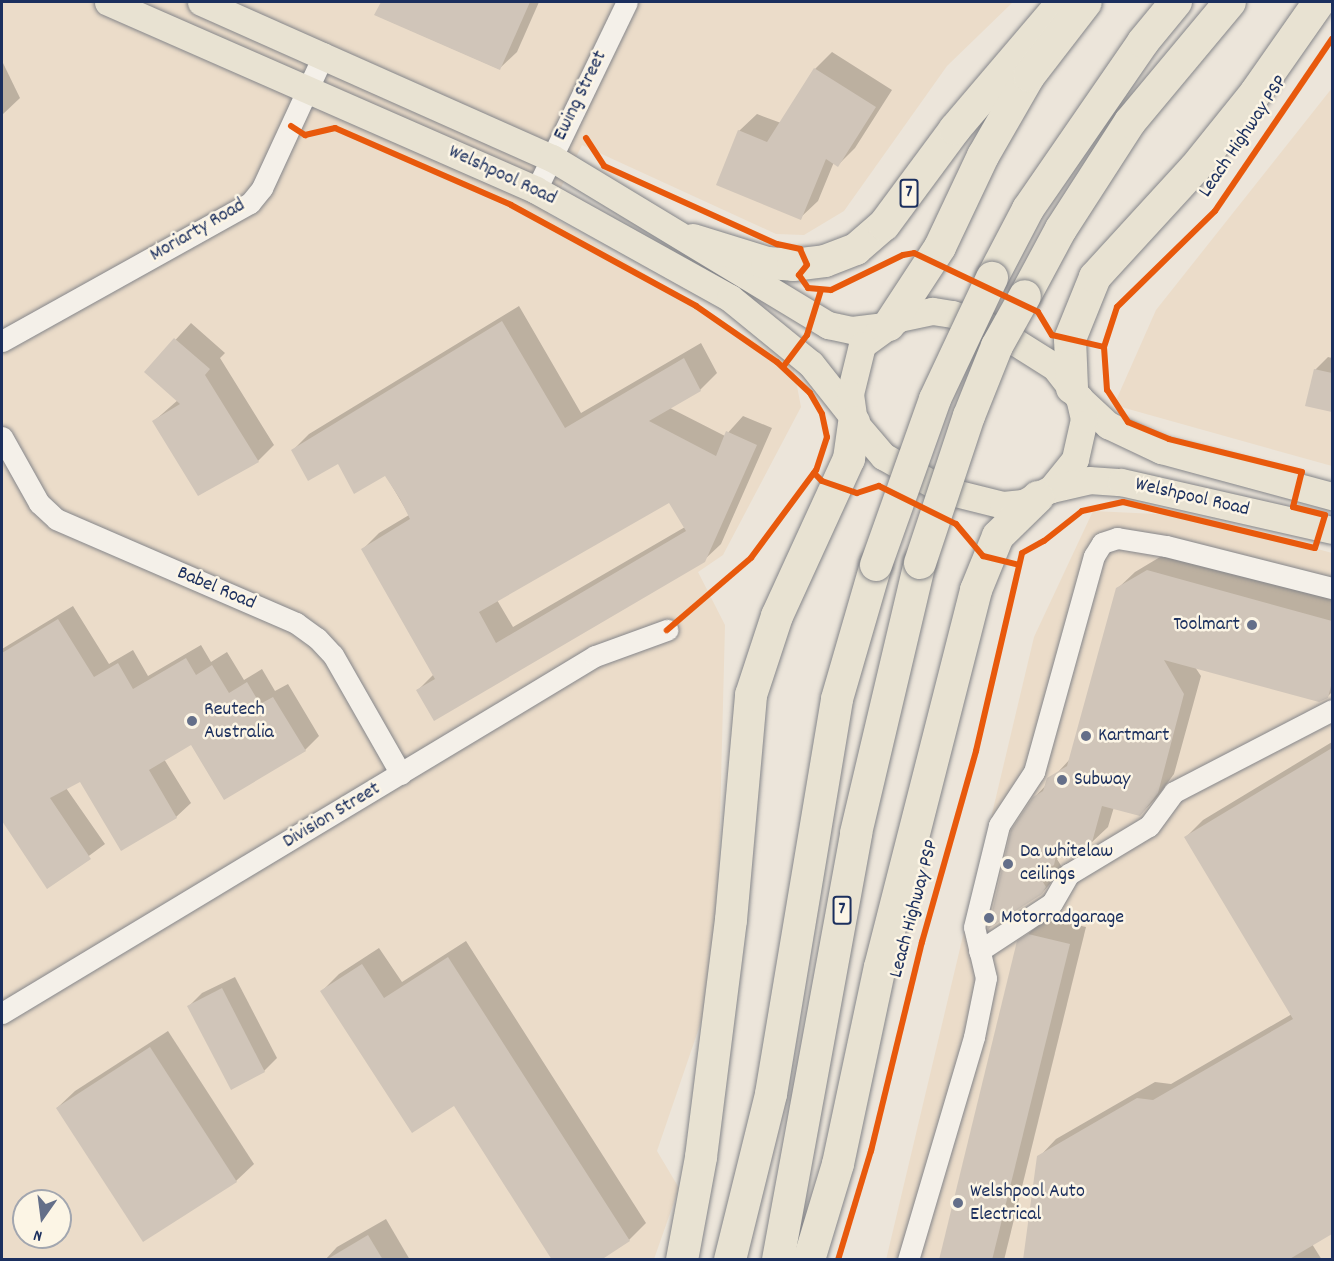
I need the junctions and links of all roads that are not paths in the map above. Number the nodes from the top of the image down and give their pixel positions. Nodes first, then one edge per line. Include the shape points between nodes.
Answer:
1 (108, 2) edge
2 (201, 2) edge
3 (627, 2) edge
4 (1063, 2) edge
5 (1086, 2) edge
6 (1176, 2) edge
7 (1230, 2) edge
8 (1319, 2) edge
9 (324, 54) junction
10 (371, 75) junction
11 (309, 88) junction
12 (424, 139) junction
13 (552, 158) junction
14 (536, 190) junction
15 (693, 240) junction
16 (887, 326) junction
17 (2, 341) edge
18 (1075, 393) junction
19 (854, 420) junction
20 (2, 437) edge
21 (1045, 493) junction
22 (1332, 495) edge
23 (1332, 530) edge
24 (1332, 588) edge
25 (667, 630) dead end
26 (1332, 710) edge
27 (402, 774) junction
28 (979, 951) junction
29 (2, 1014) edge
30 (682, 1260) edge
31 (730, 1260) edge
32 (778, 1260) edge
33 (809, 1260) edge
34 (908, 1260) edge

1 - 11 main road, Welshpool Road
2 - 9 main road, Welshpool Road
3 - 13 street, Ewing Street
4 - 15 highway, 7 via 977,102 884,225 856,249 825,261 793,265 759,261
5 - 16 highway via 1029,76 983,156 940,247
6 - 31 highway, 7, bridge via 1143,42 1028,209 935,399 876,565 837,699 771,1094
7 - 32 highway, 7, bridge via 1130,122 1061,229 997,346 969,416 920,563 856,833
8 - 18 highway via 1256,92 1202,159 1095,277 1077,313 1070,339
9 - 10 main road, Welshpool Road
9 - 11 street, Moriarty Road
10 - 12 main road via 368,90 374,100
10 - 13 main road, Welshpool Road
11 - 12 main road, Welshpool Road
11 - 17 street, Moriarty Road via 262,188 250,203
12 - 14 main road, Welshpool Road
13 - 14 street, Ewing Street
13 - 15 main road, Welshpool Road
14 - 19 main road, Welshpool Road via 730,298 810,364
15 - 16 main road, Welshpool Road via 828,325 852,330
16 - 18 main road via 932,311 975,321 1023,344 1055,367
16 - 19 main road via 867,340 860,351 850,394
18 - 21 main road via 1084,419 1078,450 1070,467
18 - 22 main road, Welshpool Road via 1108,425 1161,450
19 - 21 main road via 883,456 943,490 992,504 1013,505
19 - 30 highway via 849,459 777,616 752,695 731,920 701,1158
20 - 27 street, Babel Road via 39,503 56,519 296,623 317,638 333,655
21 - 23 main road, Welshpool Road via 1089,480 1121,482
21 - 33 highway via 999,536 976,590 880,967 838,1164
24 - 28 street via 1166,546 1118,538 1102,543 1094,556 1034,772 999,825 974,927
25 - 27 street, Division Street via 595,656
26 - 28 street via 1174,792 1149,826 1069,874 1052,903
27 - 29 street, Division Street
28 - 34 street via 986,978 974,1037

